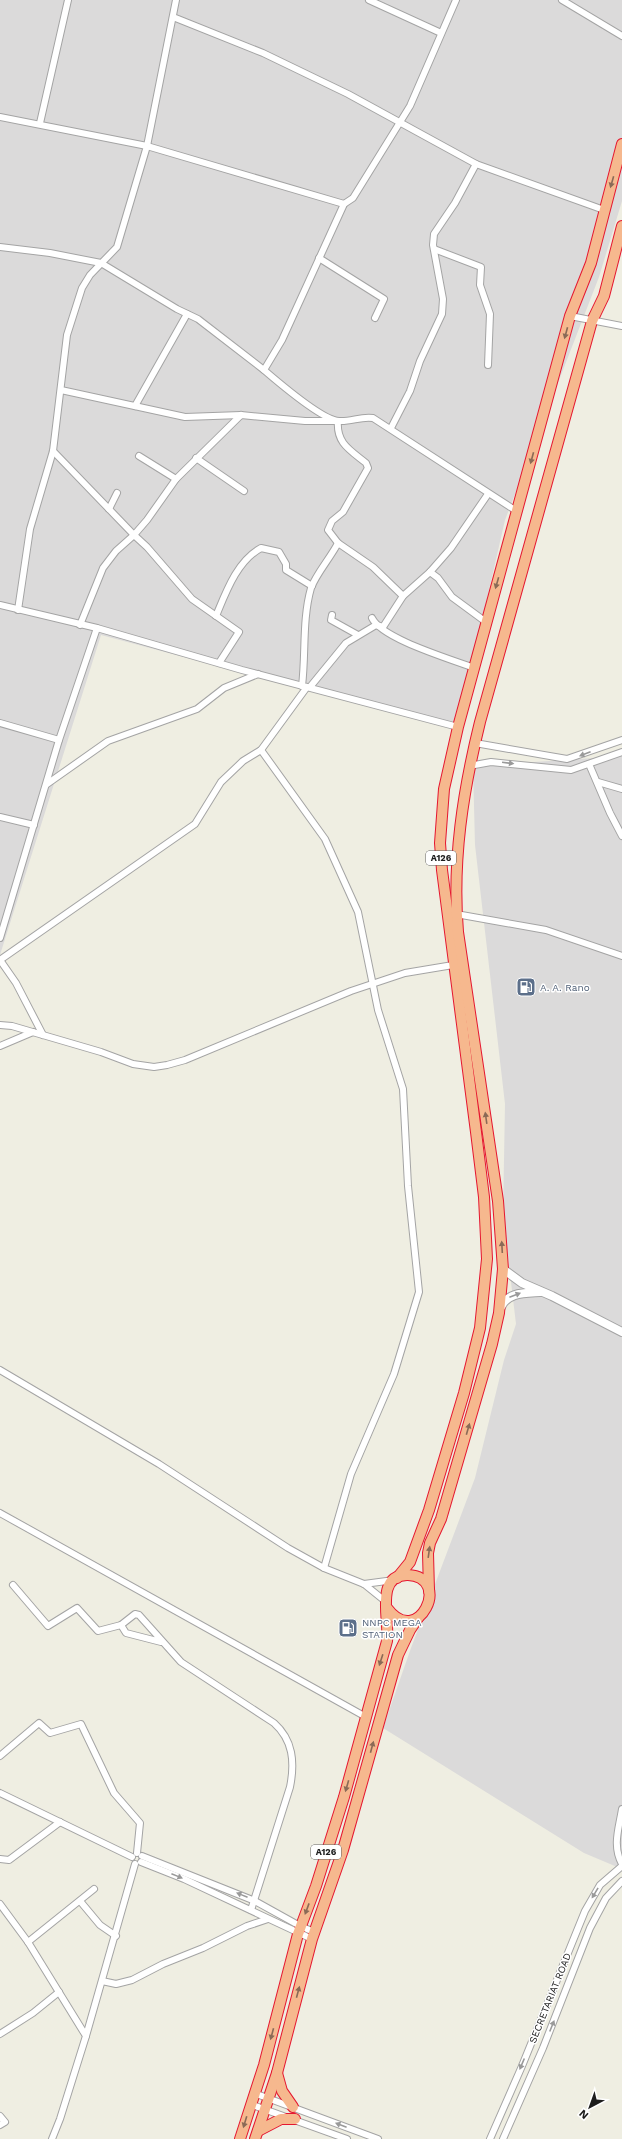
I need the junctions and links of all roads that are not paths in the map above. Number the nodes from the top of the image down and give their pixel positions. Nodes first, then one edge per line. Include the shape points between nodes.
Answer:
1 (68, 0) edge
2 (176, 0) edge
3 (369, 0) edge
4 (456, 0) edge
5 (562, 0) edge
6 (173, 17) junction
7 (441, 33) junction
8 (622, 36) edge
9 (0, 117) edge
10 (399, 122) junction
11 (40, 123) junction
12 (622, 144) edge
13 (147, 146) junction
14 (476, 164) junction
15 (344, 204) junction
16 (604, 210) junction
17 (622, 226) edge
18 (0, 247) edge
19 (434, 249) junction
20 (319, 258) junction
21 (100, 264) junction
22 (187, 314) junction
23 (570, 316) junction
24 (375, 318) dead end
25 (592, 320) junction
26 (622, 326) edge
27 (488, 365) dead end
28 (264, 370) junction
29 (61, 390) junction
30 (135, 406) junction
31 (241, 415) junction
32 (338, 421) junction
33 (391, 428) junction
34 (53, 451) junction
35 (139, 456) dead end
36 (196, 458) junction
37 (176, 479) junction
38 (244, 491) dead end
39 (117, 493) dead end
40 (488, 494) junction
41 (109, 509) junction
42 (518, 512) junction
43 (134, 535) junction
44 (338, 543) junction
45 (430, 572) junction
46 (312, 586) junction
47 (404, 596) junction
48 (0, 605) edge
49 (18, 610) junction
50 (332, 615) dead end
51 (216, 616) junction
52 (372, 618) dead end
53 (486, 622) junction
54 (80, 625) junction
55 (376, 625) junction
56 (97, 628) junction
57 (358, 635) junction
58 (219, 663) junction
59 (474, 668) junction
60 (258, 674) junction
61 (306, 687) junction
62 (0, 723) edge
63 (458, 727) junction
64 (60, 740) junction
65 (622, 740) edge
66 (475, 743) junction
67 (261, 750) junction
68 (622, 752) edge
69 (590, 764) junction
70 (469, 766) junction
71 (598, 782) junction
72 (46, 784) junction
73 (622, 789) edge
74 (0, 817) edge
75 (34, 825) junction
76 (622, 836) edge
77 (456, 914) junction
78 (0, 938) edge
79 (622, 956) edge
80 (0, 960) edge
81 (453, 965) junction
82 (372, 984) junction
83 (0, 1025) edge
84 (33, 1032) junction
85 (43, 1035) junction
86 (0, 1046) edge
87 (503, 1268) junction
88 (541, 1292) junction
89 (499, 1313) junction
90 (622, 1332) edge
91 (0, 1370) edge
92 (0, 1512) edge
93 (324, 1568) junction
94 (395, 1579) junction
95 (364, 1584) junction
96 (13, 1585) dead end
97 (429, 1591) junction
98 (386, 1605) junction
99 (418, 1618) junction
100 (121, 1625) junction
101 (161, 1642) junction
102 (366, 1717) junction
103 (0, 1756) edge
104 (0, 1793) edge
105 (622, 1809) edge
106 (60, 1822) junction
107 (137, 1858) junction
108 (0, 1859) edge
109 (622, 1865) edge
110 (622, 1881) edge
111 (94, 1889) dead end
112 (80, 1901) junction
113 (255, 1901) junction
114 (0, 1904) edge
115 (251, 1910) junction
116 (268, 1919) junction
117 (299, 1930) junction
118 (313, 1935) junction
119 (116, 1936) junction
120 (28, 1942) junction
121 (102, 1981) junction
122 (60, 1992) junction
123 (0, 2034) edge
124 (86, 2036) junction
125 (277, 2073) junction
126 (254, 2093) junction
127 (268, 2097) junction
128 (250, 2104) junction
129 (293, 2107) junction
130 (264, 2108) junction
131 (0, 2116) edge
132 (295, 2119) junction
133 (0, 2125) edge
134 (256, 2135) edge
135 (52, 2139) edge
136 (240, 2139) edge
137 (347, 2139) edge
138 (378, 2139) edge
139 (490, 2139) edge
140 (503, 2139) edge

1 - 11 street
2 - 6 street
3 - 7 street
4 - 7 street
5 - 8 street
6 - 10 street via 270,56
6 - 13 street
7 - 10 street via 420,85
9 - 11 street
10 - 14 street
10 - 15 street via 353,198
11 - 13 street
12 -> 16 highway, A126
13 - 15 street
13 - 21 street via 117,247
14 - 16 street
14 - 19 street via 455,204 434,234
15 - 20 street
16 - 23 highway, A126 via 591,263
17 - 25 highway, A126 via 604,296
18 - 21 street via 50,253
19 - 27 street via 481,267 480,285 490,314
19 - 33 street via 442,285 442,314 420,361 410,391
20 - 24 street via 384,299
20 - 28 street via 282,340
21 - 22 street
21 - 29 street via 82,288 67,335
22 - 28 street via 198,319
22 - 30 street
23 - 25 street
23 -> 42 highway, A126
25 - 26 street
25 - 66 highway, A126
28 - 32 street via 295,397
29 - 30 street
29 - 34 street
30 - 31 street via 185,417
31 - 32 street via 305,421
31 - 36 street
32 - 33 street via 373,418
32 - 44 street via 337,432 340,440 368,466 353,497 339,517 332,521 328,530
33 - 40 street
34 - 41 street
34 - 49 street via 30,529
35 - 37 street
36 - 37 street
36 - 38 street
37 - 43 street
39 - 41 street
40 - 42 street
40 - 45 street via 451,548
41 - 43 street
42 -> 53 highway, A126
43 - 51 street via 192,599
43 - 54 street via 116,551 103,568
44 - 46 street
44 - 47 street via 373,567
45 - 47 street
45 - 53 street via 452,596
46 - 51 street via 286,570 286,564 279,552 261,548 249,557 235,575
46 - 61 street via 305,625
47 - 55 street via 383,627
48 - 49 street
49 - 54 street
50 - 57 street via 332,620
51 - 58 street via 239,632
52 - 55 street
53 - 59 highway, A126
54 - 56 street
55 - 57 street
55 - 59 street via 406,642
56 - 58 street
56 - 64 street
57 - 61 street via 346,643
58 - 60 street
59 - 63 highway, A126
60 - 61 street
60 - 72 street via 224,688 198,709 108,741
61 - 63 street
61 - 67 street
62 - 64 street
63 - 81 highway, A126 via 444,789 440,843
64 - 72 street
65 -> 66 street via 567,759
66 - 70 highway, A126
67 - 80 street via 243,761 222,782 195,824
67 - 82 street via 325,839 358,912
68 - 69 street
70 -> 69 street via 491,762 563,770
69 - 71 street
70 - 77 highway, A126 via 458,849
71 - 73 street
71 - 76 street
72 - 75 street
74 - 75 street
75 - 78 street
77 - 79 street via 546,930
87 -> 77 highway, A126 via 498,1201
80 - 85 street via 16,983
81 - 82 street via 405,973
81 - 94 highway, A126 via 484,1197 487,1259 484,1298 471,1364 431,1503 410,1562
82 - 85 street via 168,1066 134,1064
82 - 93 street via 403,1089 408,1186 419,1292 394,1374 351,1474
83 - 84 street
84 - 85 street
84 - 86 street
87 - 88 street via 522,1283
87 - 89 highway, A126
89 -> 88 street via 502,1304 512,1296
88 - 90 street
97 -> 89 highway, A126 via 427,1566 430,1543 446,1504
91 - 93 street via 159,1464 288,1548
92 - 102 street
93 - 95 street
94 - 95 street
94 - 97 highway via 410,1575 416,1577 422,1580
94 - 98 highway, A126 via 388,1586
95 - 98 street
96 - 100 street via 48,1626 76,1608 98,1631
97 - 99 highway, A126 via 430,1604
98 - 99 highway via 392,1614 404,1620
98 -> 102 highway, A126 via 387,1641
118 -> 99 highway, A126 via 344,1850 398,1655
100 - 101 street via 126,1633
100 - 101 street via 135,1614 139,1615
101 - 113 street via 181,1662 274,1723 281,1729 290,1746 294,1769 290,1787
102 -> 117 highway, A126 via 320,1872
103 - 107 street via 39,1723 50,1733 81,1724 114,1793 140,1823
104 - 106 street
105 - 109 street via 616,1842
106 - 107 street
106 - 108 street via 9,1860
113 -> 107 street
107 -> 115 street
107 - 119 street
109 -> 139 street, SECRETARIAT ROAD via 600,1885 586,1911
140 -> 110 street, SECRETARIAT ROAD via 543,2048 590,1928 606,1898
111 - 112 street
112 - 119 street via 100,1925
112 - 120 street
113 - 115 street
113 - 117 street
114 - 120 street
115 - 116 street
116 - 117 street
116 - 121 street via 247,1926 132,1980 116,1984
117 - 118 street
117 -> 126 highway, A126 via 264,2065
125 -> 118 highway, A126
119 - 121 street
120 - 122 street
121 - 124 street
122 - 123 street
122 - 124 street
124 - 135 street
125 - 127 highway, A126
125 - 129 highway via 282,2091
126 - 127 street
126 - 128 highway, A126
127 - 129 street
127 - 130 highway, A126
128 - 130 street
128 -> 136 highway, A126
138 -> 129 street
130 - 132 street
130 - 134 highway, A126
131 - 133 street via 5,2122
132 - 134 highway via 281,2119
132 - 137 street

